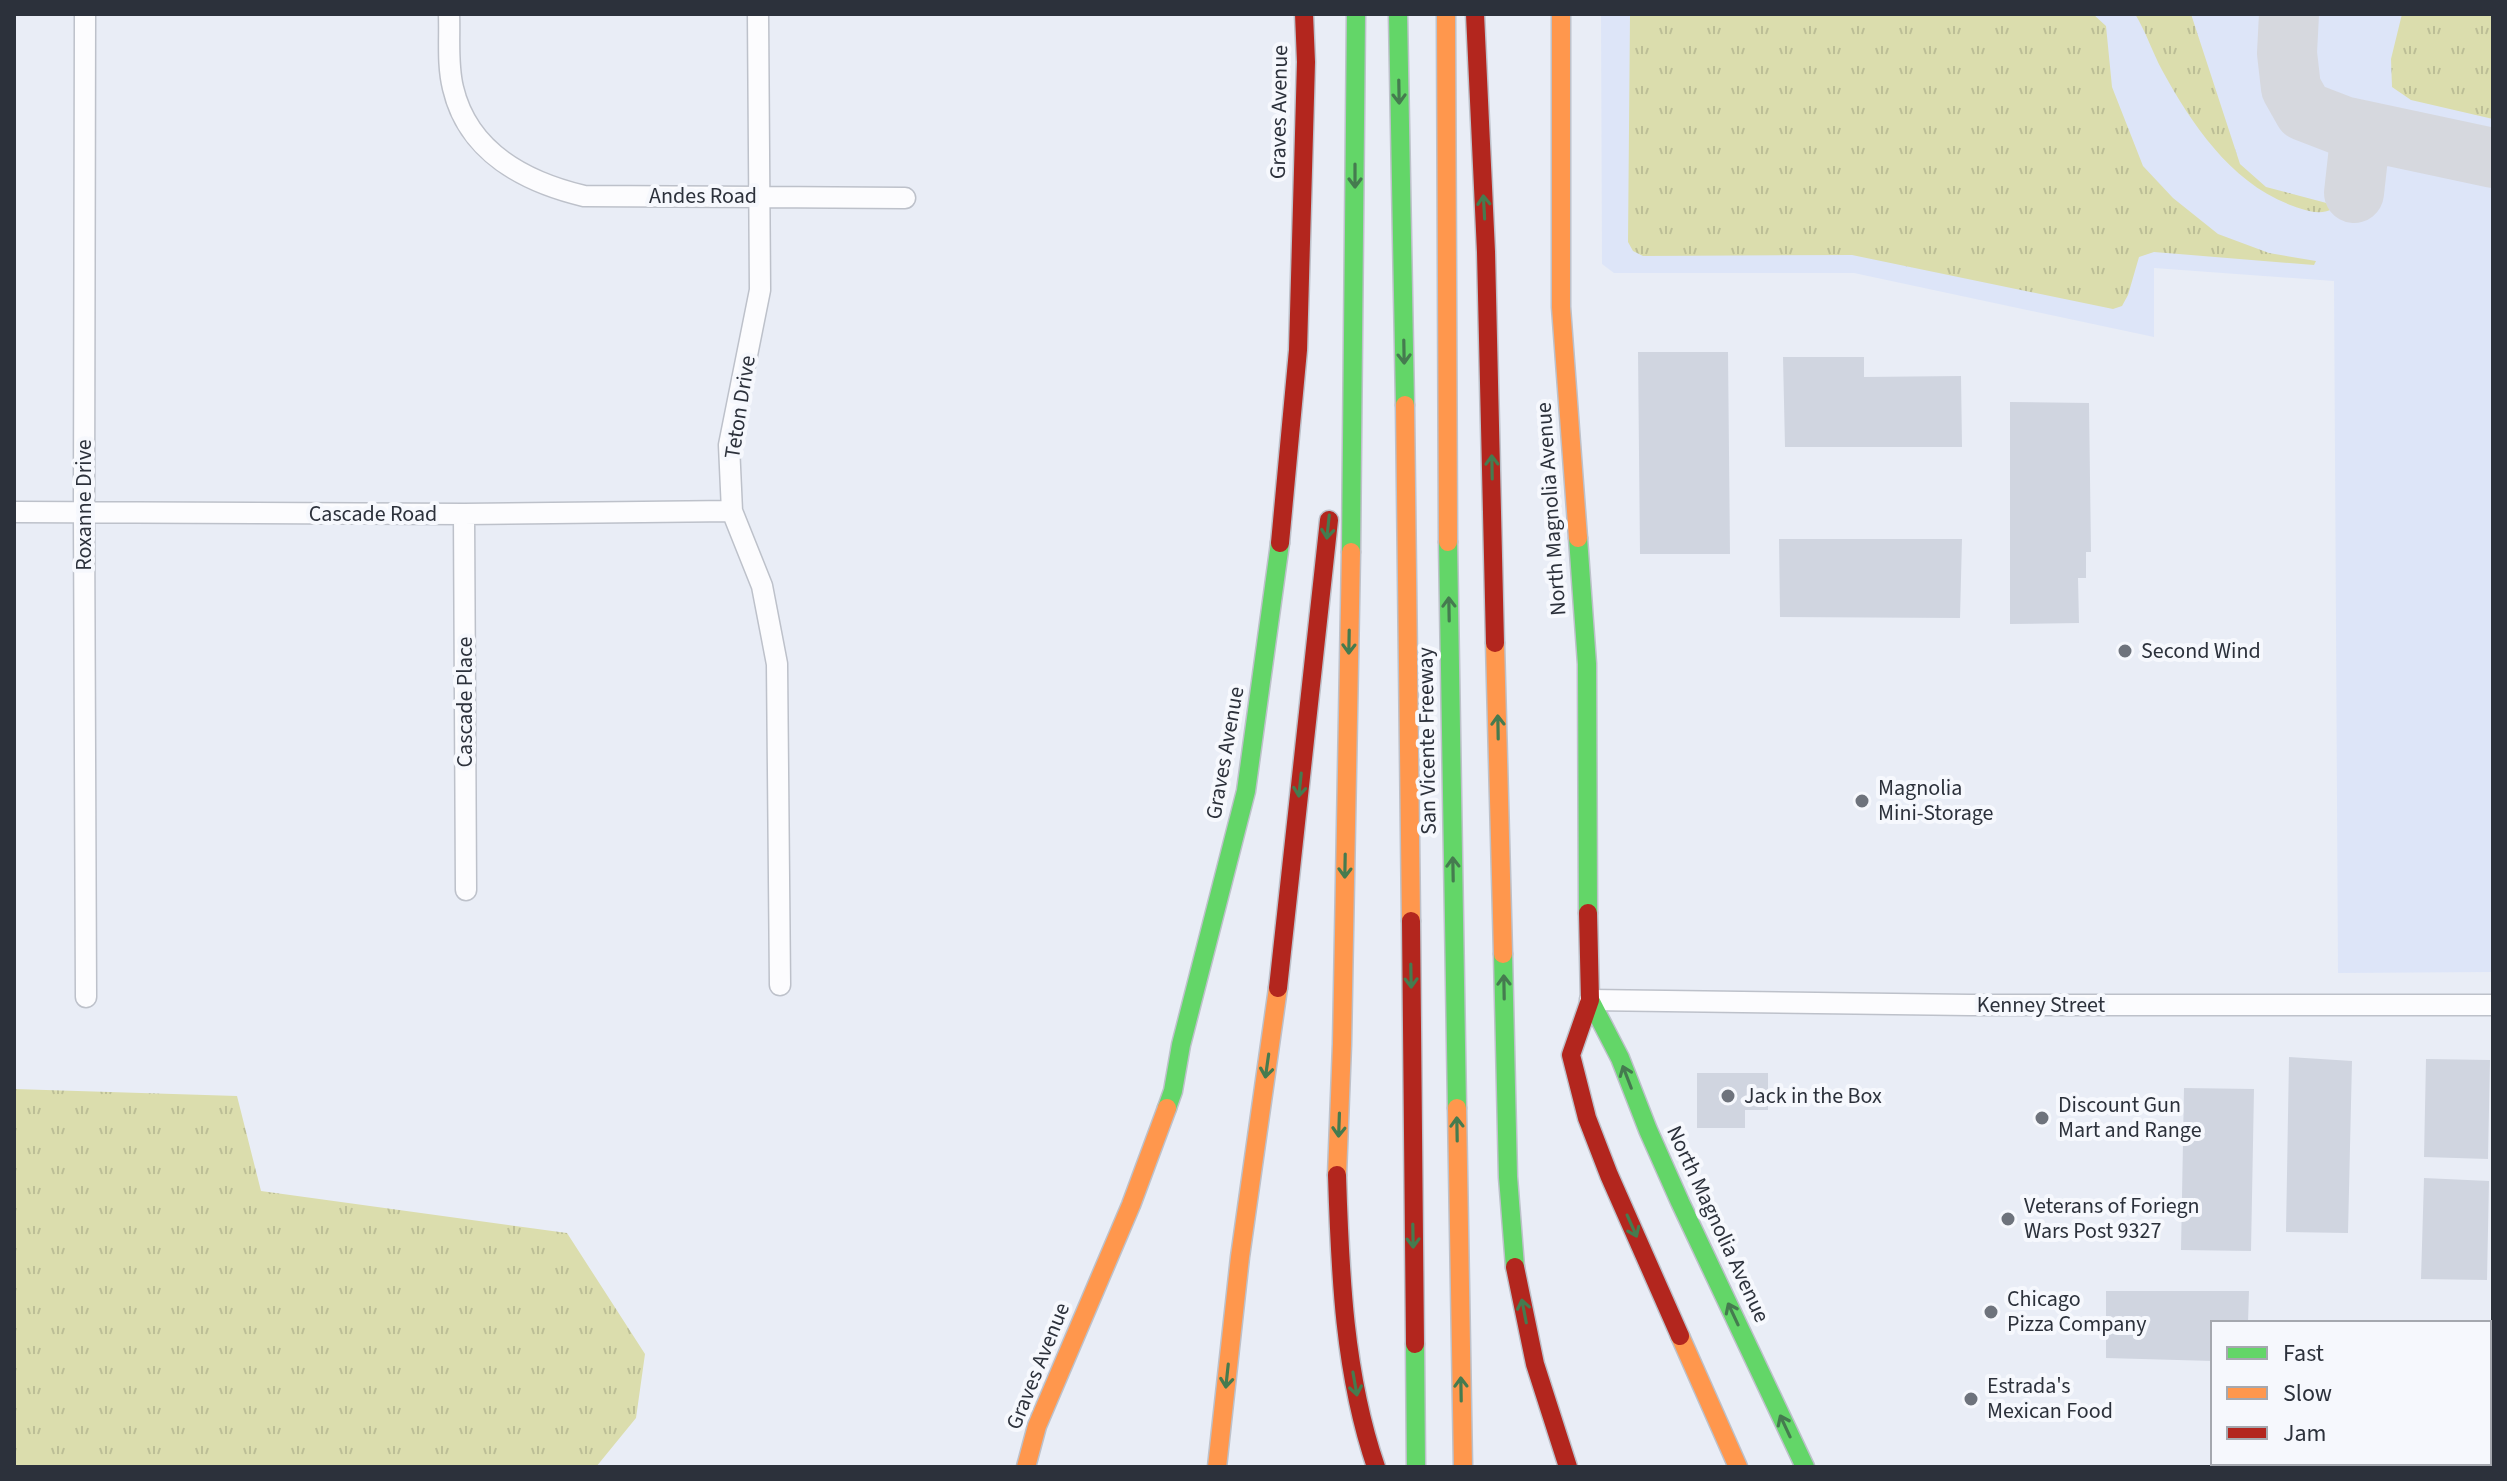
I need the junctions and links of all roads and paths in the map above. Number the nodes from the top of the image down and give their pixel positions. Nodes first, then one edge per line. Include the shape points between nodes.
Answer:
1 (85, 14) edge
2 (449, 14) edge
3 (758, 14) edge
4 (1304, 14) edge
5 (1356, 14) edge
6 (1398, 14) edge
7 (1446, 14) edge
8 (1475, 14) edge
9 (1561, 14) edge
10 (761, 197) junction
11 (905, 198) dead end
12 (1353, 424) junction
13 (1333, 478) dead end
14 (1330, 509) dead end
15 (732, 511) junction
16 (14, 512) edge
17 (84, 512) junction
18 (464, 514) junction
19 (466, 890) dead end
20 (780, 985) dead end
21 (86, 997) dead end
22 (1590, 1000) junction
23 (2493, 1005) edge
24 (1026, 1467) edge
25 (1217, 1467) edge
26 (1376, 1467) edge
27 (1416, 1467) edge
28 (1463, 1467) edge
29 (1568, 1467) edge
30 (1738, 1467) edge
31 (1805, 1467) edge

1 - 17 street, Roxanne Drive
2 - 10 street, Andes Road via 449,67 458,106 478,140 507,165 542,184 584,196
3 - 10 street, Teton Drive
4 - 24 main road, Graves Avenue via 1298,350 1284,515 1246,791 1173,1091 1037,1426
5 -> 12 main road
6 -> 27 main road, San Vicente Freeway
28 -> 7 main road, San Vicente Freeway via 1447,464
29 -> 8 main road via 1528,1334 1513,1257
9 - 22 main road, North Magnolia Avenue via 1561,307 1587,664
10 - 11 street, Andes Road
10 - 15 street, Teton Drive via 760,290 729,445
12 - 13 main road
12 -> 26 main road via 1337,1166 1340,1267 1351,1355 1363,1429
14 -> 25 main road via 1282,957
15 - 18 street, Cascade Road
15 - 20 street, Teton Drive via 762,586 777,664
16 - 17 street, Cascade Road
17 - 18 street, Cascade Road
17 - 21 street, Roxanne Drive
18 - 19 street, Cascade Place
22 - 23 street, Kenney Street
22 -> 30 main road, North Magnolia Avenue via 1571,1055 1587,1118
31 -> 22 main road, North Magnolia Avenue

